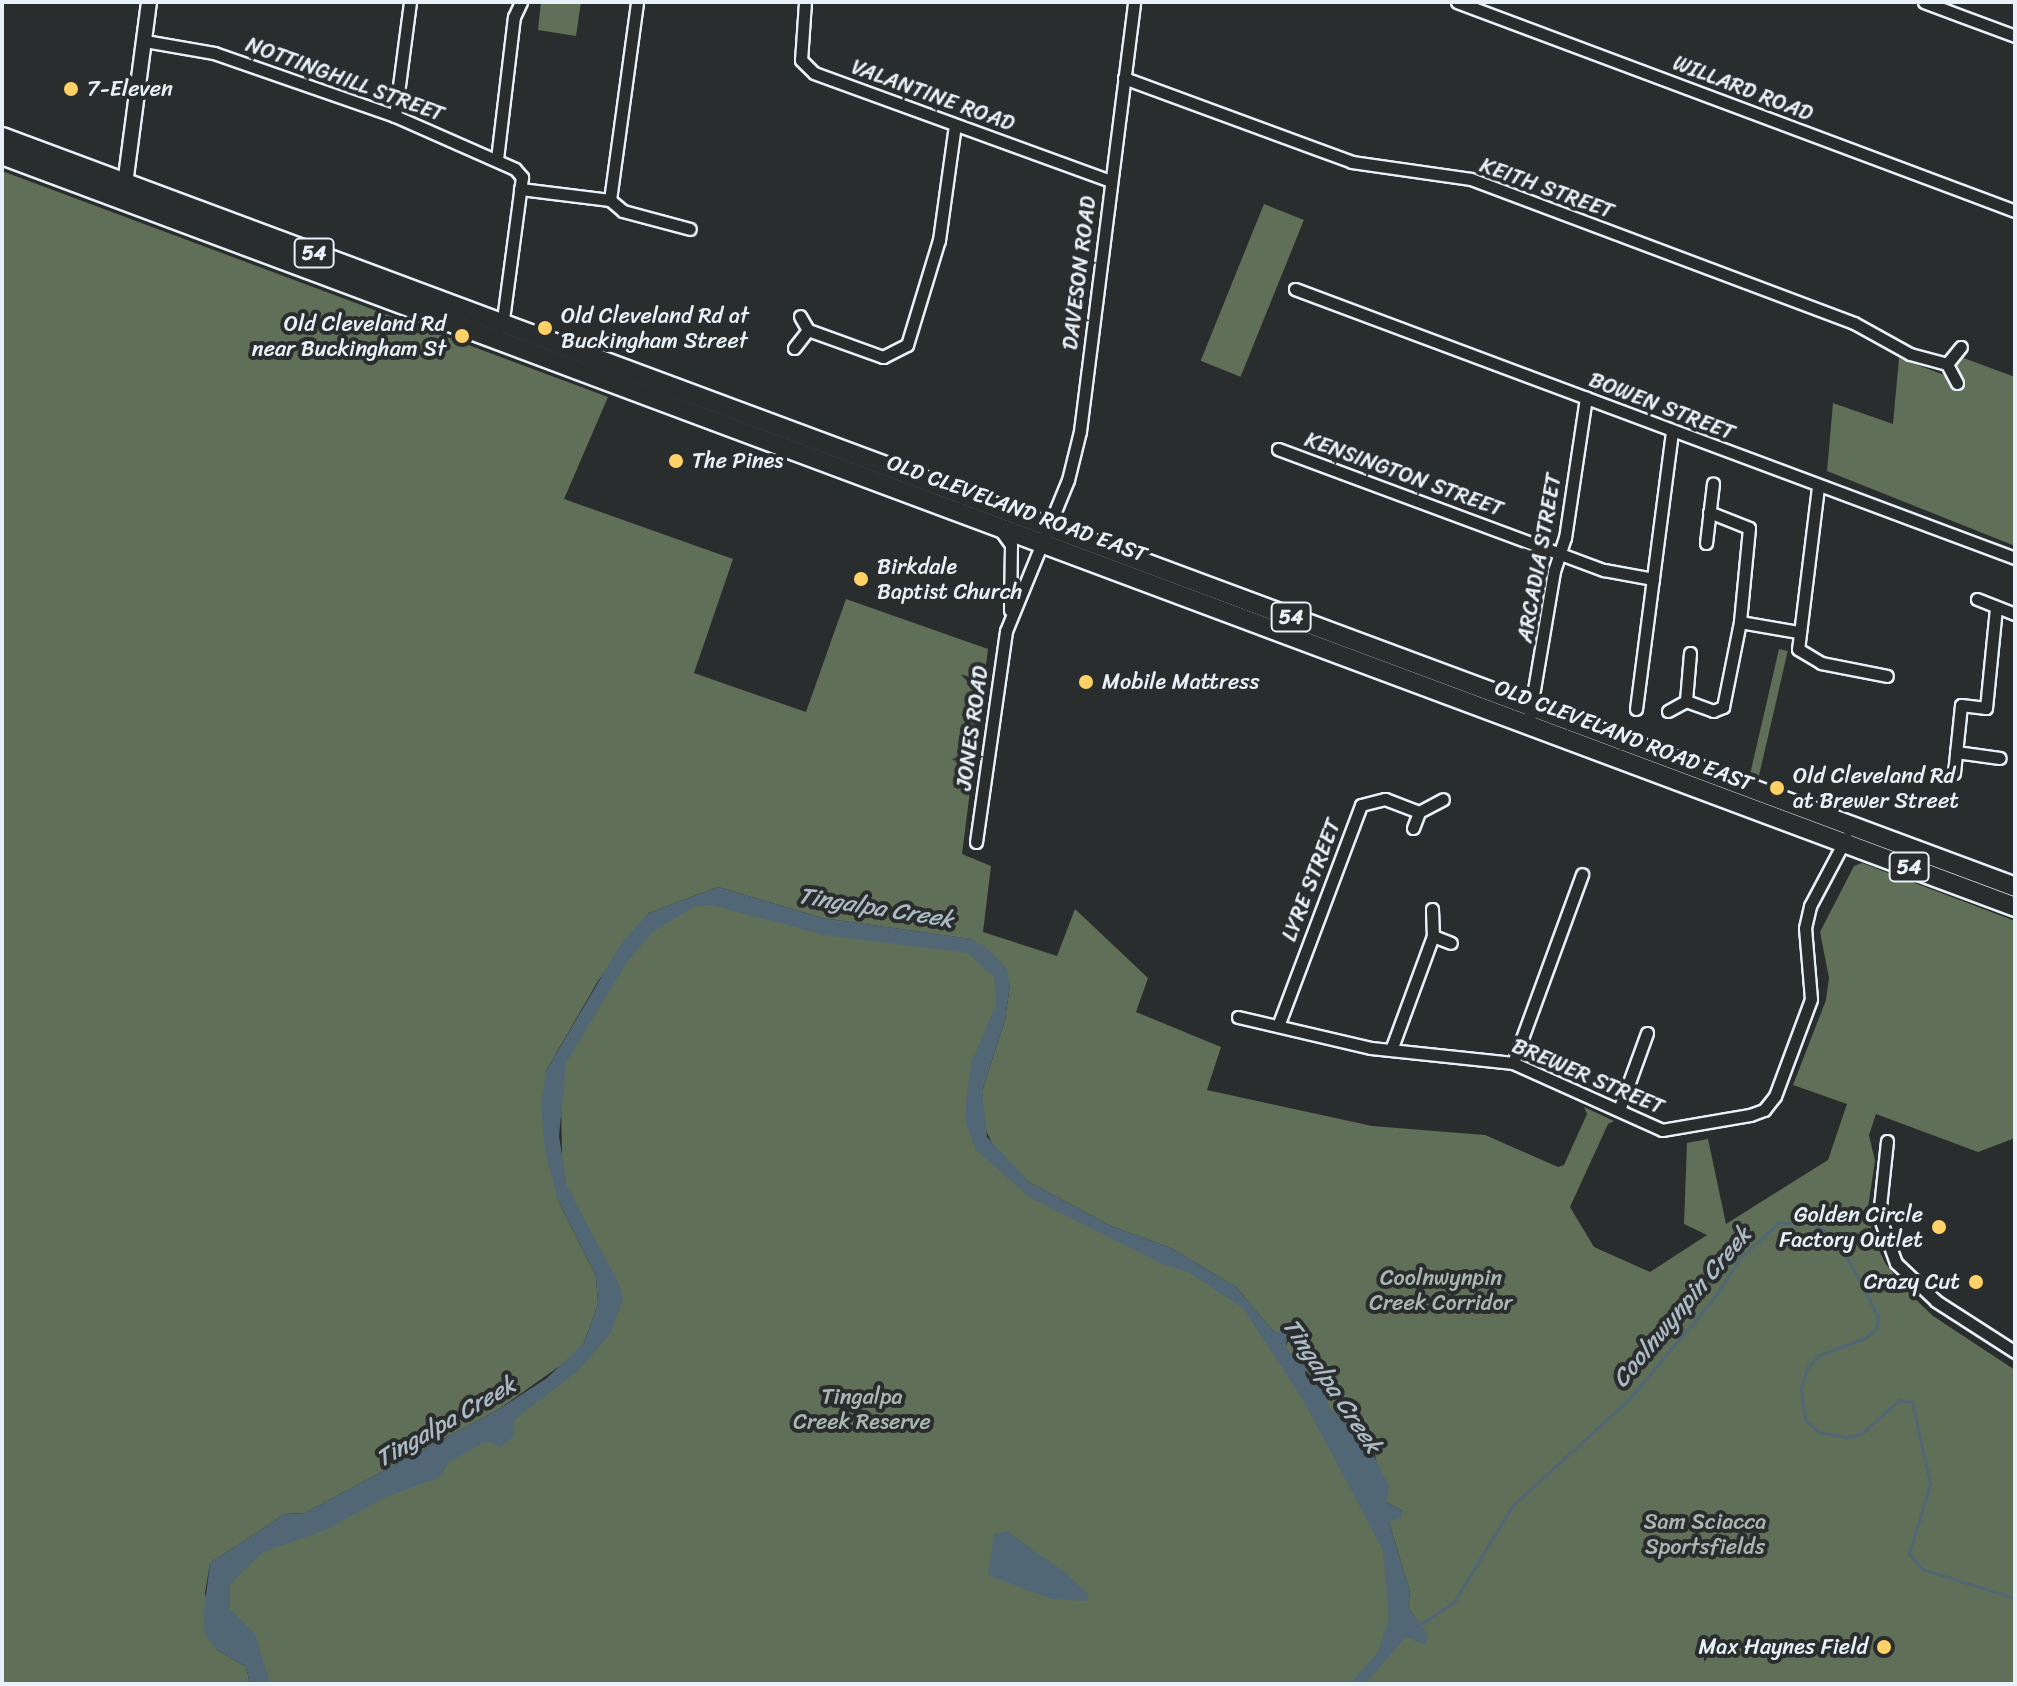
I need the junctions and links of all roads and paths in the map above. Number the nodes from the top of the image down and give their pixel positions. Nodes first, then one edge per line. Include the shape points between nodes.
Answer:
1 (149, 2) edge
2 (410, 2) edge
3 (521, 2) edge
4 (637, 2) edge
5 (805, 2) edge
6 (1134, 2) edge
7 (1457, 2) edge
8 (1924, 2) edge
9 (2015, 36) edge
10 (145, 41) junction
11 (1124, 78) junction
12 (395, 116) junction
13 (955, 125) junction
14 (2, 137) edge
15 (2, 155) edge
16 (497, 159) junction
17 (1111, 181) junction
18 (521, 183) junction
19 (124, 192) junction
20 (610, 200) junction
21 (2015, 211) edge
22 (690, 229) dead end
23 (1295, 289) dead end
24 (800, 316) dead end
25 (808, 330) junction
26 (501, 332) junction
27 (1961, 347) dead end
28 (794, 348) dead end
29 (1947, 364) junction
30 (1957, 383) dead end
31 (1586, 398) junction
32 (1672, 431) junction
33 (1278, 449) dead end
34 (1713, 483) dead end
35 (1818, 487) junction
36 (1709, 512) junction
37 (993, 525) junction
38 (1044, 535) junction
39 (1706, 543) dead end
40 (1561, 552) junction
41 (2015, 558) edge
42 (1653, 579) junction
43 (1977, 599) dead end
44 (1996, 607) junction
45 (2015, 614) edge
46 (1010, 619) junction
47 (1740, 622) junction
48 (1798, 632) junction
49 (1690, 653) dead end
50 (1887, 676) dead end
51 (1686, 701) junction
52 (1636, 709) dead end
53 (1668, 711) dead end
54 (1531, 716) junction
55 (1956, 752) junction
56 (2000, 758) dead end
57 (1954, 773) dead end
58 (1443, 799) dead end
59 (1419, 812) junction
60 (1413, 828) dead end
61 (1848, 835) junction
62 (976, 842) dead end
63 (1582, 874) dead end
64 (2015, 887) edge
65 (2015, 907) edge
66 (1432, 909) dead end
67 (1433, 936) junction
68 (1451, 943) dead end
69 (1238, 1017) dead end
70 (1278, 1026) junction
71 (1647, 1033) dead end
72 (1391, 1050) junction
73 (1513, 1063) junction
74 (1619, 1110) junction
75 (1887, 1141) dead end
76 (2015, 1352) edge

1 - 10 street
2 - 12 street
3 - 16 street via 514,17
4 - 20 street
5 - 13 street, VALANTINE ROAD via 801,60 814,73
6 - 11 street, DAVESON ROAD
7 - 21 street, WILLARD ROAD
8 - 9 street
10 - 12 street, NOTTINGHILL STREET via 214,53
10 - 19 street
11 - 17 street, DAVESON ROAD
11 - 29 street, KEITH STREET via 1352,162 1471,179 1854,323 1910,354
12 - 16 street, NOTTINGHILL STREET
13 - 17 street, VALANTINE ROAD
13 - 25 street via 939,240 907,345 883,357
14 - 19 main road, OLD CLEVELAND ROAD EAST / 54
15 - 19 main road, OLD CLEVELAND ROAD EAST / 54
16 - 18 street, NOTTINGHILL STREET
17 - 38 street, DAVESON ROAD via 1080,431
18 - 20 street
18 - 26 street
19 - 26 main road, OLD CLEVELAND ROAD EAST / 54
20 - 22 street via 623,211
23 - 31 street, BOWEN STREET
24 - 25 street
25 - 28 street
26 - 37 main road, OLD CLEVELAND ROAD EAST / 54
26 - 38 main road, OLD CLEVELAND ROAD EAST / 54
27 - 29 street
29 - 30 street
31 - 32 street, BOWEN STREET
31 - 40 street, ARCADIA STREET
32 - 35 street, BOWEN STREET
32 - 42 street
33 - 40 street, KENSINGTON STREET
34 - 36 street
35 - 41 street, BOWEN STREET
35 - 48 street
36 - 39 street
36 - 47 street via 1749,528
37 - 38 main road, OLD CLEVELAND ROAD EAST / 54
37 - 46 street, JONES ROAD via 1011,545
38 - 46 street, JONES ROAD
38 - 54 main road, OLD CLEVELAND ROAD EAST / 54
40 - 42 street, KENSINGTON STREET
40 - 54 street, ARCADIA STREET
42 - 52 street
43 - 44 street
44 - 45 street
44 - 55 street via 1986,708 1961,705
46 - 62 street, JONES ROAD
47 - 48 street
47 - 51 street via 1728,702 1713,711
48 - 50 street via 1798,649 1812,659
49 - 51 street
51 - 53 street
54 - 61 main road, OLD CLEVELAND ROAD EAST / 54
55 - 56 street
55 - 57 street
58 - 59 street
59 - 60 street
59 - 70 street, LYRE STREET via 1385,799 1361,805
61 - 64 main road, OLD CLEVELAND ROAD EAST / 54
61 - 65 main road, OLD CLEVELAND ROAD EAST / 54
61 - 74 street, BREWER STREET via 1810,906 1805,928 1811,999 1775,1096 1764,1110 1675,1131
63 - 73 street
66 - 67 street
67 - 68 street
67 - 72 street
69 - 70 street, BREWER STREET
70 - 72 street, BREWER STREET
71 - 74 street
72 - 73 street, BREWER STREET
73 - 74 street, BREWER STREET
75 - 76 street via 1879,1216 1896,1263 1936,1301

